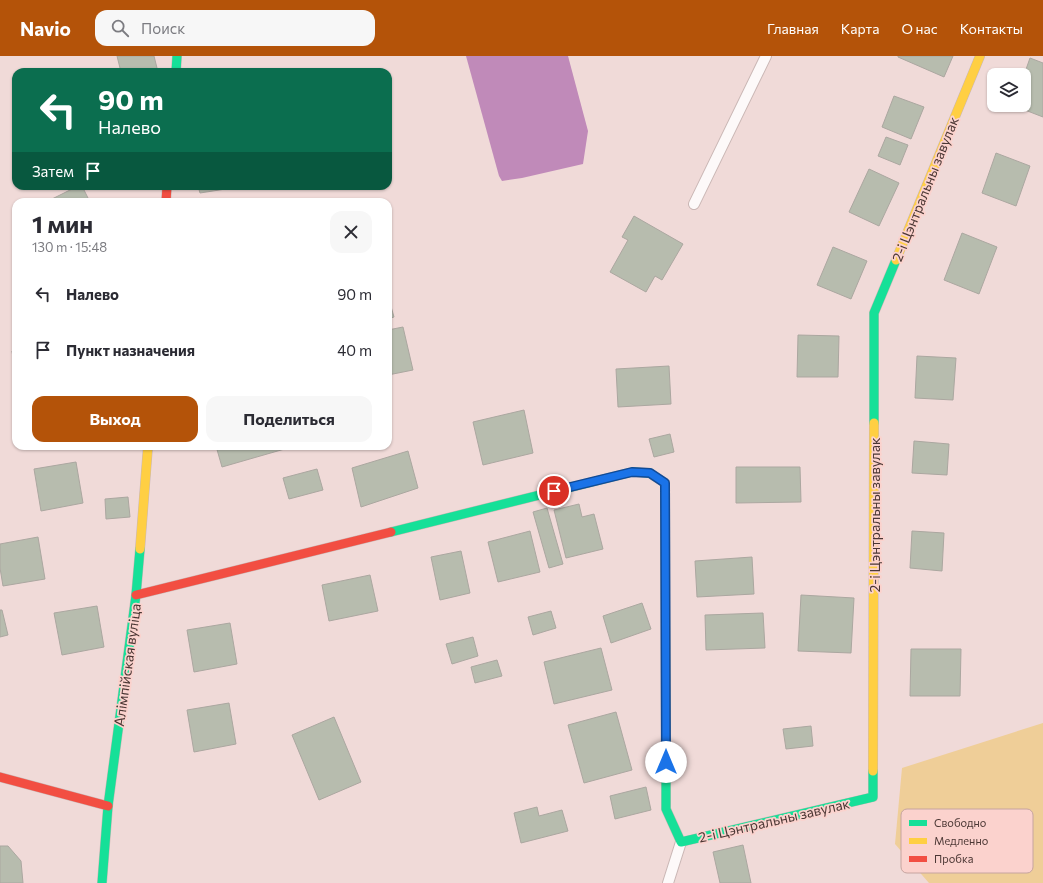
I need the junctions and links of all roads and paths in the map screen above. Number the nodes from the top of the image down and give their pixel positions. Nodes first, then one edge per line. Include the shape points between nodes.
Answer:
1 (177, 56) edge
2 (766, 56) edge
3 (980, 56) edge
4 (176, 68) edge
5 (694, 204) dead end
6 (148, 450) edge
7 (136, 595) junction
8 (0, 777) edge
9 (108, 806) junction
10 (681, 842) junction
11 (102, 883) edge
12 (668, 883) edge

1 - 4 street
2 - 5 lane
3 - 10 street, 2-і Цэнтральны завулак via 874,313 873,797
6 - 7 street, Алімпійская вуліца
7 - 9 street, Алімпійская вуліца
7 - 10 street via 632,472 650,473 665,483 666,809
8 - 9 street
9 - 11 street, Алімпійская вуліца
10 - 12 lane

